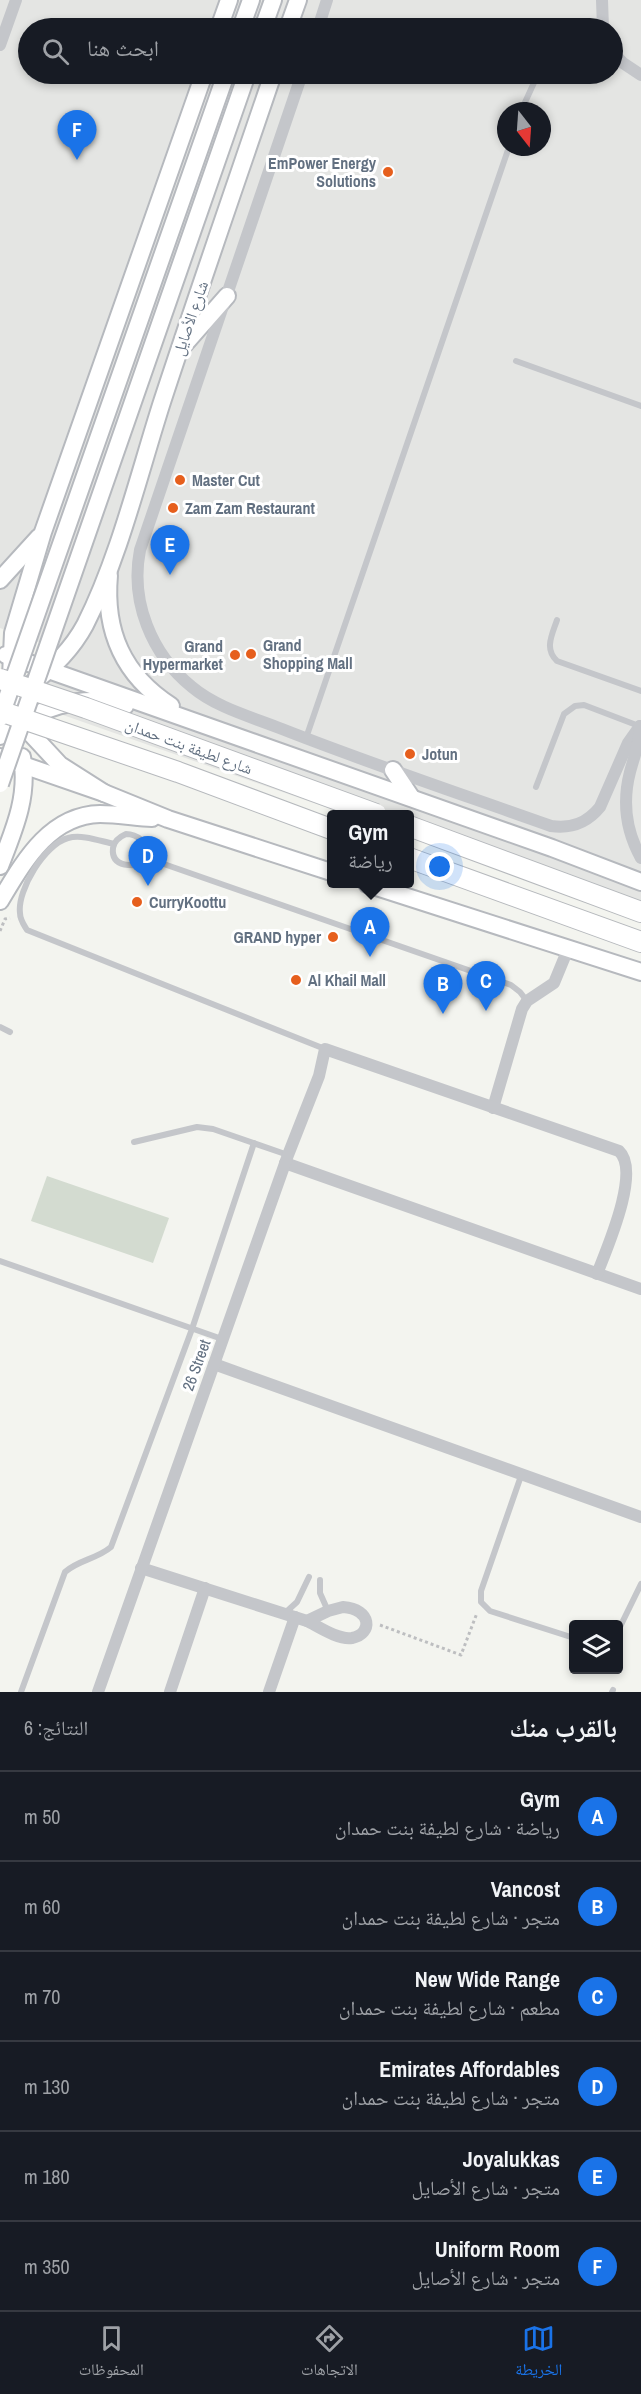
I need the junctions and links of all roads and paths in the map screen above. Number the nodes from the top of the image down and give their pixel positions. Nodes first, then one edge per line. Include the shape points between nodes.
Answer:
1 (16, 0) edge
2 (229, 0) edge
3 (251, 0) edge
4 (273, 0) edge
5 (298, 0) edge
6 (327, 0) edge
7 (602, 0) edge
8 (223, 18) edge
9 (245, 18) edge
10 (267, 18) edge
11 (292, 18) edge
12 (321, 18) edge
13 (600, 18) edge
14 (0, 45) edge
15 (623, 63) edge
16 (641, 75) edge
17 (201, 84) edge
18 (223, 84) edge
19 (245, 84) edge
20 (270, 84) edge
21 (299, 84) edge
22 (533, 84) edge
23 (525, 102) edge
24 (506, 156) edge
25 (227, 297) junction
26 (179, 351) junction
27 (516, 361) dead end
28 (641, 406) edge
29 (44, 532) junction
30 (110, 564) junction
31 (0, 580) edge
32 (557, 620) dead end
33 (5, 655) edge
34 (49, 671) junction
35 (0, 679) edge
36 (641, 691) edge
37 (4, 704) edge
38 (192, 719) junction
39 (640, 725) edge
40 (8, 726) edge
41 (306, 738) junction
42 (0, 758) edge
43 (23, 766) junction
44 (393, 770) junction
45 (0, 784) edge
46 (536, 787) dead end
47 (104, 793) junction
48 (411, 797) junction
49 (365, 810) edge
50 (168, 819) junction
51 (327, 828) edge
52 (414, 828) edge
53 (114, 844) junction
54 (641, 858) edge
55 (414, 860) edge
56 (161, 863) junction
57 (0, 866) edge
58 (327, 871) edge
59 (641, 882) edge
60 (379, 888) edge
61 (0, 901) edge
62 (641, 912) edge
63 (20, 914) junction
64 (0, 931) edge
65 (641, 942) edge
66 (568, 949) junction
67 (640, 974) edge
68 (527, 1001) junction
69 (0, 1027) edge
70 (10, 1032) dead end
71 (325, 1049) junction
72 (493, 1108) junction
73 (134, 1142) dead end
74 (254, 1143) junction
75 (286, 1159) junction
76 (0, 1261) edge
77 (597, 1274) junction
78 (641, 1289) edge
79 (192, 1329) junction
80 (222, 1340) junction
81 (214, 1364) junction
82 (522, 1473) junction
83 (641, 1517) edge
84 (141, 1568) junction
85 (309, 1577) dead end
86 (320, 1580) dead end
87 (641, 1584) edge
88 (205, 1588) junction
89 (481, 1602) junction
90 (328, 1611) junction
91 (295, 1617) junction
92 (367, 1620) junction
93 (623, 1621) edge
94 (569, 1637) edge
95 (21, 1692) edge
96 (98, 1692) edge
97 (170, 1692) edge
98 (269, 1692) edge

1 - 14 street
2 - 8 street
3 - 9 street
4 - 10 street
5 - 11 street
6 - 12 street
7 - 13 street
15 - 16 street
17 - 29 street
18 - 40 street, bridge
19 - 45 street, bridge
20 - 26 street, شارع الأصايل
21 - 25 street
22 - 23 lane
24 - 41 lane
25 - 26 street
25 - 41 street via 140,550 136,568 140,607 160,651 192,687 207,698
26 - 30 street, شارع الأصايل
27 - 28 lane
29 - 31 street
29 - 33 street
30 - 34 street via 84,626
30 - 38 street via 110,615 125,662 146,688
32 - 36 lane via 549,647 557,661
33 - 34 street
33 - 37 street
34 - 37 street
34 - 38 street
35 - 49 main road, شارع لطيفة بنت حمدان, bridge
37 - 40 street
37 - 51 main road, شارع لطيفة بنت حمدان, bridge
38 - 40 street via 175,721 118,704 89,701 57,706
38 - 48 street
39 - 44 street via 600,807 574,826 551,826
39 - 46 lane via 584,705 570,708 564,714
39 - 54 street via 626,799 630,835
40 - 43 street
40 - 47 street
41 - 44 street
42 - 43 street
43 - 47 street
43 - 57 street via 21,810
44 - 48 street
47 - 50 street
48 - 59 street
50 - 58 street
50 - 61 street via 99,814 62,825 33,850
52 - 62 main road
53 - 56 lane via 116,859 124,865
53 - 56 lane via 126,834 137,836
53 - 63 lane via 76,837 59,842 38,862 22,895
55 - 65 main road
56 - 68 lane via 511,985
60 - 66 street
63 - 64 path via 5,919
63 - 71 lane via 27,930 36,935
66 - 67 street
66 - 68 street via 554,983
68 - 72 street
69 - 70 lane
71 - 72 street
71 - 75 street, 26 Street via 319,1076
72 - 77 street via 603,1144 624,1156 627,1183
73 - 74 lane via 197,1126
74 - 75 lane
74 - 79 lane
75 - 77 street
75 - 80 street, 26 Street
76 - 79 lane
77 - 78 street
79 - 80 lane
79 - 95 lane via 111,1547 65,1572
80 - 81 street, 26 Street
81 - 82 street
81 - 84 street, 26 Street
82 - 83 street
82 - 89 lane via 480,1591
84 - 88 street
84 - 96 street, 26 Street
85 - 91 lane via 297,1602
86 - 90 lane via 320,1593
87 - 93 lane
88 - 91 street
88 - 97 street
89 - 92 path via 461,1655
89 - 94 lane via 490,1611
90 - 91 street
90 - 92 street via 352,1608 360,1610
91 - 92 street via 352,1638 364,1630
91 - 98 street

